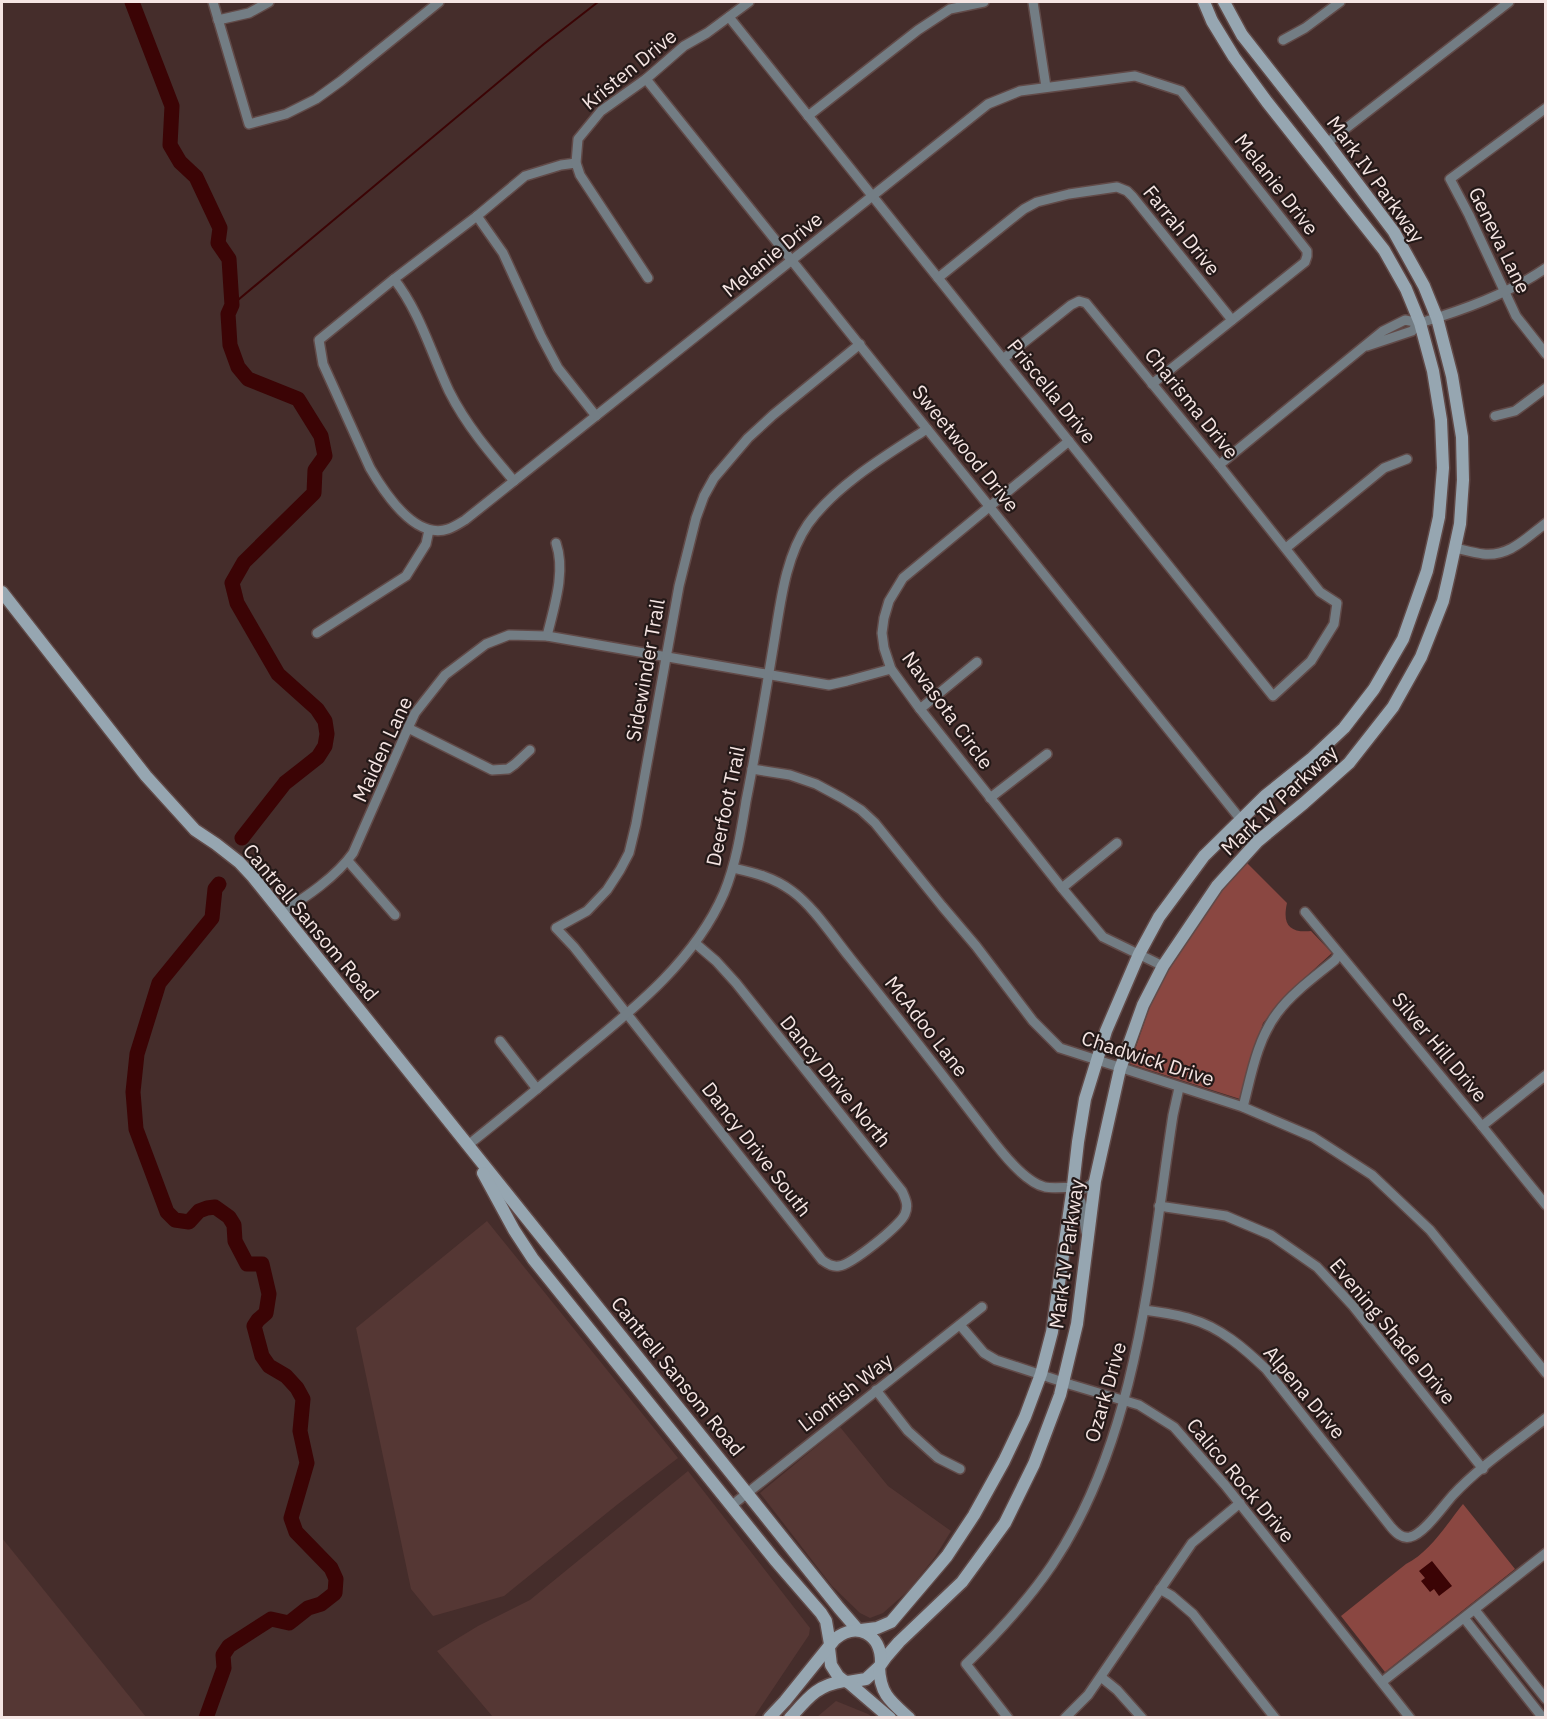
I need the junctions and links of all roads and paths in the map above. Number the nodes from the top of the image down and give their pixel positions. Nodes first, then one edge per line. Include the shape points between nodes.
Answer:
1 (213, 2) edge
2 (268, 2) edge
3 (439, 2) edge
4 (749, 2) edge
5 (984, 2) edge
6 (1033, 2) edge
7 (1204, 2) edge
8 (1224, 2) edge
9 (1340, 2) edge
10 (1509, 2) edge
11 (729, 17) junction
12 (218, 20) junction
13 (1283, 40) dead end
14 (646, 79) junction
15 (1046, 87) junction
16 (1545, 108) edge
17 (808, 116) junction
18 (1327, 143) junction
19 (576, 163) junction
20 (873, 196) junction
21 (477, 216) junction
22 (792, 260) junction
23 (1545, 268) edge
24 (648, 278) dead end
25 (938, 278) junction
26 (394, 279) junction
27 (1504, 292) junction
28 (1437, 318) junction
29 (1232, 320) junction
30 (1420, 324) junction
31 (860, 344) junction
32 (1545, 354) edge
33 (1003, 359) junction
34 (1152, 384) junction
35 (1545, 388) edge
36 (596, 416) junction
37 (1495, 416) dead end
38 (927, 429) junction
39 (1068, 441) junction
40 (1407, 459) dead end
41 (1219, 465) junction
42 (514, 481) junction
43 (990, 506) junction
44 (1545, 523) edge
45 (429, 530) junction
46 (556, 543) dead end
47 (1286, 548) junction
48 (1455, 548) junction
49 (2, 592) edge
50 (1337, 603) joint
51 (317, 633) dead end
52 (547, 636) junction
53 (665, 657) junction
54 (977, 662) dead end
55 (891, 669) junction
56 (769, 674) junction
57 (920, 709) junction
58 (408, 728) junction
59 (530, 750) dead end
60 (1047, 754) dead end
61 (753, 769) junction
62 (990, 798) junction
63 (1241, 819) junction
64 (1258, 841) junction
65 (1117, 843) dead end
66 (348, 861) junction
67 (733, 868) junction
68 (1062, 888) junction
69 (282, 912) junction
70 (1305, 912) dead end
71 (395, 915) dead end
72 (695, 943) junction
73 (1139, 954) junction
74 (1340, 954) junction
75 (1163, 966) junction
76 (627, 1014) junction
77 (500, 1041) dead end
78 (1096, 1061) junction
79 (1120, 1069) junction
80 (1545, 1075) edge
81 (1179, 1088) junction
82 (537, 1089) junction
83 (1243, 1107) junction
84 (1482, 1126) junction
85 (468, 1145) junction
86 (1095, 1181) junction
87 (1073, 1186) junction
88 (1545, 1205) edge
89 (1159, 1206) junction
90 (1088, 1240) junction
91 (873, 1245) joint
92 (554, 1252) junction
93 (538, 1265) junction
94 (982, 1307) dead end
95 (1144, 1310) junction
96 (960, 1325) junction
97 (1545, 1372) edge
98 (1041, 1374) junction
99 (1064, 1383) junction
100 (876, 1390) junction
101 (1124, 1400) junction
102 (675, 1404) junction
103 (659, 1417) junction
104 (1545, 1418) edge
105 (960, 1469) dead end
106 (1483, 1469) junction
107 (746, 1493) junction
108 (1240, 1503) junction
109 (731, 1506) junction
110 (1545, 1553) edge
111 (1160, 1589) junction
112 (1474, 1610) junction
113 (1464, 1618) junction
114 (859, 1630) junction
115 (829, 1646) junction
116 (880, 1665) junction
117 (1101, 1677) junction
118 (846, 1682) junction
119 (1382, 1683) junction
120 (1544, 1698) edge
121 (1533, 1705) junction
122 (769, 1718) edge
123 (790, 1718) edge
124 (891, 1718) edge
125 (909, 1718) edge
126 (1008, 1718) edge
127 (1065, 1718) edge
128 (1142, 1718) edge
129 (1275, 1718) edge
130 (1410, 1718) edge
131 (1543, 1718) edge

1 - 12 street
2 - 12 street via 249,13
3 - 12 street via 316,99 286,114 249,124
4 - 11 street, Kristen Drive
5 - 17 street via 950,9
6 - 15 street
7 - 30 main road, Mark IV Parkway via 1247,75 1384,250
8 - 18 main road, Mark IV Parkway via 1242,35
9 - 13 street
10 - 18 street
11 - 14 street, Kristen Drive via 684,46
11 - 17 street, Priscella Drive
14 - 19 street, Kristen Drive via 601,111 588,126 578,139
14 - 22 street, Sweetwood Drive
15 - 20 street, Melanie Drive via 1020,91 988,104
15 - 29 street, Melanie Drive via 1135,76 1181,91 1304,246 1307,256 1305,262
16 - 27 street, Geneva Lane via 1450,179
17 - 20 street, Priscella Drive
18 - 28 main road, Mark IV Parkway via 1394,232
19 - 21 street via 525,176
19 - 24 street via 588,189
20 - 22 street, Melanie Drive
20 - 25 street, Priscella Drive
21 - 26 street
21 - 36 street via 503,253 558,368
22 - 31 street, Sweetwood Drive
22 - 36 street, Melanie Drive
23 - 27 street
25 - 29 street, Farrah Drive via 1023,209 1070,194 1117,187 1127,191
25 - 33 street, Priscella Drive
26 - 42 street via 416,312 462,415
26 - 45 street via 319,340 323,364 379,484 411,521
27 - 28 street
27 - 32 street, Geneva Lane via 1516,316
28 - 30 street
28 - 48 main road, Mark IV Parkway via 1462,436 1463,480
29 - 34 street
30 - 41 street via 1412,331 1362,348
30 - 63 main road, Mark IV Parkway via 1441,420 1443,468 1427,571 1403,639 1374,689 1344,728
31 - 38 street, Sweetwood Drive
31 - 53 street, Sidewinder Trail via 748,438 714,478 696,518
33 - 34 street, Charisma Drive via 1080,301 1086,303
33 - 39 street, Priscella Drive
34 - 41 street, Charisma Drive
35 - 37 street via 1515,411
36 - 42 street, Melanie Drive
38 - 43 street, Sweetwood Drive
38 - 56 street, Deerfoot Trail via 867,469 808,524 792,558
39 - 43 street, Navasota Circle
39 - 50 street, Priscella Drive via 1273,696 1311,662 1334,624
40 - 47 street via 1384,468
41 - 47 street, Charisma Drive
42 - 45 street, Melanie Drive via 465,520 447,530
43 - 55 street, Navasota Circle via 903,578 895,591 882,633
43 - 63 street, Sweetwood Drive
44 - 48 street via 1507,551 1483,554
45 - 51 street via 426,544 406,576
46 - 52 street via 560,555 557,595
47 - 50 street, Charisma Drive via 1320,592
48 - 64 main road, Mark IV Parkway via 1443,601 1421,657 1393,707 1349,763
49 - 69 main road, Cantrell Sansom Road via 146,776 195,830 239,862
52 - 53 street, Maiden Lane
52 - 58 street, Maiden Lane via 509,634 486,644 445,675
53 - 56 street, Maiden Lane
53 - 76 street, Sidewinder Trail via 628,853 608,890 586,911 556,928
54 - 57 street
55 - 56 street, Maiden Lane via 829,685
55 - 57 street, Navasota Circle
56 - 61 street, Deerfoot Trail
57 - 62 street, Navasota Circle
58 - 59 street via 492,770 508,768
58 - 66 street, Maiden Lane
60 - 62 street
61 - 67 street, Deerfoot Trail
61 - 78 street, Chadwick Drive via 816,784 861,810 1051,1041
62 - 68 street, Navasota Circle
63 - 64 street, Sweetwood Drive
63 - 73 main road, Mark IV Parkway via 1204,856 1159,917
64 - 75 main road, Mark IV Parkway via 1217,886
65 - 68 street
66 - 69 street, Maiden Lane
66 - 71 street
67 - 72 street, Deerfoot Trail
67 - 87 street, McAdoo Lane via 762,874 802,900 1016,1167 1045,1187
68 - 73 street, Navasota Circle via 1103,937
69 - 85 main road, Cantrell Sansom Road
70 - 74 street, Silver Hill Drive
72 - 76 street, Deerfoot Trail
72 - 91 street, Dancy Drive North via 736,983 902,1191 907,1202 905,1214
73 - 75 street, Navasota Circle
73 - 78 main road, Mark IV Parkway
74 - 83 street via 1277,1013 1258,1053
74 - 84 street, Silver Hill Drive
75 - 79 main road, Mark IV Parkway via 1143,1005
76 - 82 street, Deerfoot Trail
76 - 91 street, Dancy Drive South via 822,1260 843,1266
77 - 82 street
78 - 79 street, Chadwick Drive
78 - 87 main road, Mark IV Parkway via 1085,1099
79 - 81 street, Chadwick Drive
79 - 86 main road, Mark IV Parkway
80 - 84 street
81 - 83 street, Chadwick Drive
81 - 89 street, Ozark Drive
82 - 85 street, Deerfoot Trail
83 - 97 street, Chadwick Drive via 1313,1137 1372,1175 1430,1230
84 - 88 street, Silver Hill Drive
85 - 92 main road, Cantrell Sansom Road
85 - 93 main road, Cantrell Sansom Road via 514,1230
86 - 87 street, McAdoo Lane via 1086,1188
86 - 90 main road, Mark IV Parkway
87 - 90 street via 1081,1202
87 - 98 main road, Mark IV Parkway via 1052,1332
89 - 95 street, Ozark Drive
89 - 106 street, Evening Shade Drive via 1226,1216 1271,1235 1317,1267 1353,1306
90 - 99 main road, Mark IV Parkway via 1077,1324
92 - 93 main road
92 - 102 main road, Cantrell Sansom Road
93 - 103 main road, Cantrell Sansom Road
94 - 96 street, Lionfish Way
95 - 101 street, Ozark Drive
95 - 106 street, Alpena Drive via 1193,1319 1249,1353 1266,1369 1398,1535 1409,1538 1422,1530 1454,1493
96 - 98 street, Calico Rock Drive via 984,1353
96 - 100 street, Lionfish Way
98 - 99 street, Calico Rock Drive
98 - 114 main road, Mark IV Parkway via 1004,1461 947,1556 891,1622
99 - 101 street, Calico Rock Drive
99 - 116 main road, Mark IV Parkway via 1035,1464 1005,1523 962,1582
100 - 105 street via 908,1431 938,1458
100 - 107 street, Lionfish Way
101 - 108 street, Calico Rock Drive via 1139,1404 1174,1427
101 - 126 street, Ozark Drive via 1095,1485 1076,1525 1027,1600 966,1664
102 - 103 main road
102 - 107 main road, Cantrell Sansom Road
103 - 109 main road, Cantrell Sansom Road
104 - 106 street
107 - 109 street, Lionfish Way
107 - 114 main road, Cantrell Sansom Road
108 - 111 street via 1192,1543
108 - 119 street, Calico Rock Drive
109 - 115 main road, Cantrell Sansom Road via 821,1613 827,1623
110 - 112 street
111 - 117 street
111 - 129 street via 1193,1614
112 - 113 street
112 - 120 street
113 - 119 street
113 - 121 street
114 - 115 main road via 844,1632
114 - 116 main road via 877,1645
115 - 118 main road via 831,1665
115 - 122 main road
116 - 118 main road via 866,1679
116 - 125 main road via 879,1679 887,1697
117 - 127 street
117 - 128 street
118 - 123 main road via 817,1690
118 - 124 main road
119 - 130 street, Calico Rock Drive
120 - 121 street
121 - 131 street

